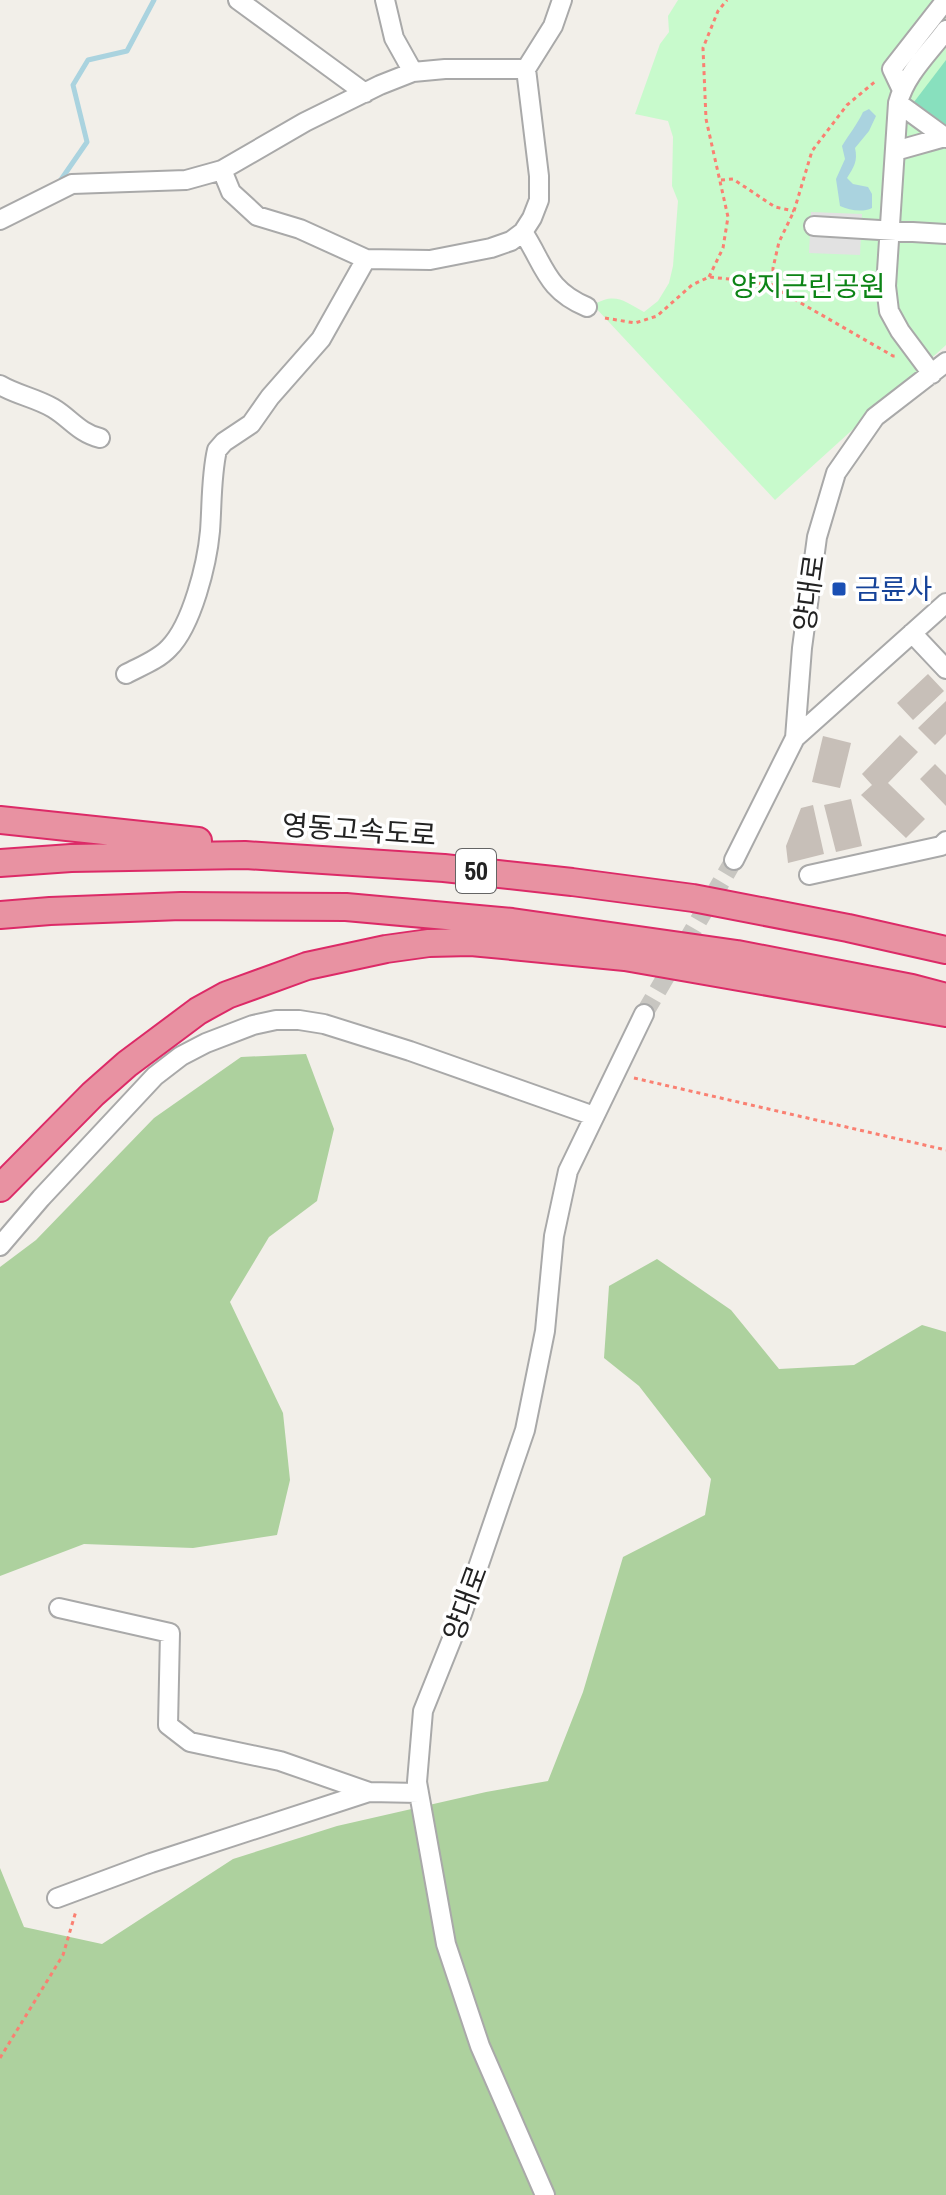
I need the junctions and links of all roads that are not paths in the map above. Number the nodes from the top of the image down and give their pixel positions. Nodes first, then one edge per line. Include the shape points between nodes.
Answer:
1 (238, 0) edge
2 (385, 0) edge
3 (562, 0) edge
4 (925, 0) edge
5 (946, 0) edge
6 (937, 26) edge
7 (526, 69) junction
8 (413, 72) junction
9 (365, 93) junction
10 (900, 96) junction
11 (945, 138) edge
12 (895, 151) junction
13 (222, 170) junction
14 (0, 220) edge
15 (814, 226) dead end
16 (891, 231) junction
17 (523, 232) junction
18 (943, 232) edge
19 (366, 259) junction
20 (587, 307) dead end
21 (939, 368) edge
22 (0, 385) edge
23 (100, 438) dead end
24 (946, 603) edge
25 (912, 633) junction
26 (946, 669) edge
27 (126, 674) dead end
28 (795, 738) junction
29 (0, 820) edge
30 (946, 841) edge
31 (734, 860) tunnel mouth
32 (0, 863) edge
33 (444, 868) junction
34 (809, 875) dead end
35 (0, 915) edge
36 (946, 950) edge
37 (737, 954) junction
38 (946, 997) edge
39 (946, 1013) edge
40 (644, 1014) tunnel mouth
41 (594, 1116) junction
42 (0, 1188) edge
43 (0, 1246) edge
44 (59, 1608) dead end
45 (369, 1792) junction
46 (419, 1793) junction
47 (57, 1898) dead end
48 (545, 2195) edge

1 - 9 street
2 - 8 street via 394,38
3 - 7 street via 553,26
4 - 6 street
5 - 6 street
6 - 10 street
6 - 10 street via 892,69
7 - 8 street
7 - 17 street via 539,200
8 - 9 street
9 - 13 street
10 - 11 street
10 - 12 street
11 - 12 street
12 - 16 street
13 - 14 street via 186,180 72,184
13 - 19 street via 231,192 257,216
15 - 16 street
16 - 18 street
16 - 21 street via 889,311 918,355
17 - 19 street via 491,248 430,260
17 - 20 street via 558,290
19 - 27 street via 321,339 251,424 217,450 210,537 187,621 168,649
21 - 28 street, 양대로 via 875,417 836,473 817,537
22 - 23 street via 51,407 85,434
24 - 25 street
25 - 26 street
25 - 28 street
28 - 31 street, 양대로
29 - 33 highway
30 - 34 street
32 - 33 highway, 영동고속도로 / 50 via 245,855
33 - 36 highway, 영동고속도로 / 50 via 693,898
35 - 37 highway, 50 via 181,906 346,907 512,922
37 - 38 highway, 50
37 - 39 highway, 50
39 - 42 highway via 625,957 471,942 386,949 307,966 198,1011 93,1094
40 - 41 street, 양대로
41 - 43 street via 324,1024 276,1020 206,1043 155,1076
41 - 46 street, 양대로 via 562,1197 545,1331 525,1430 423,1711
44 - 45 street via 170,1633 168,1725 190,1742 280,1761
45 - 46 street
45 - 47 street
46 - 48 street, 양대로 via 446,1944 480,2046

